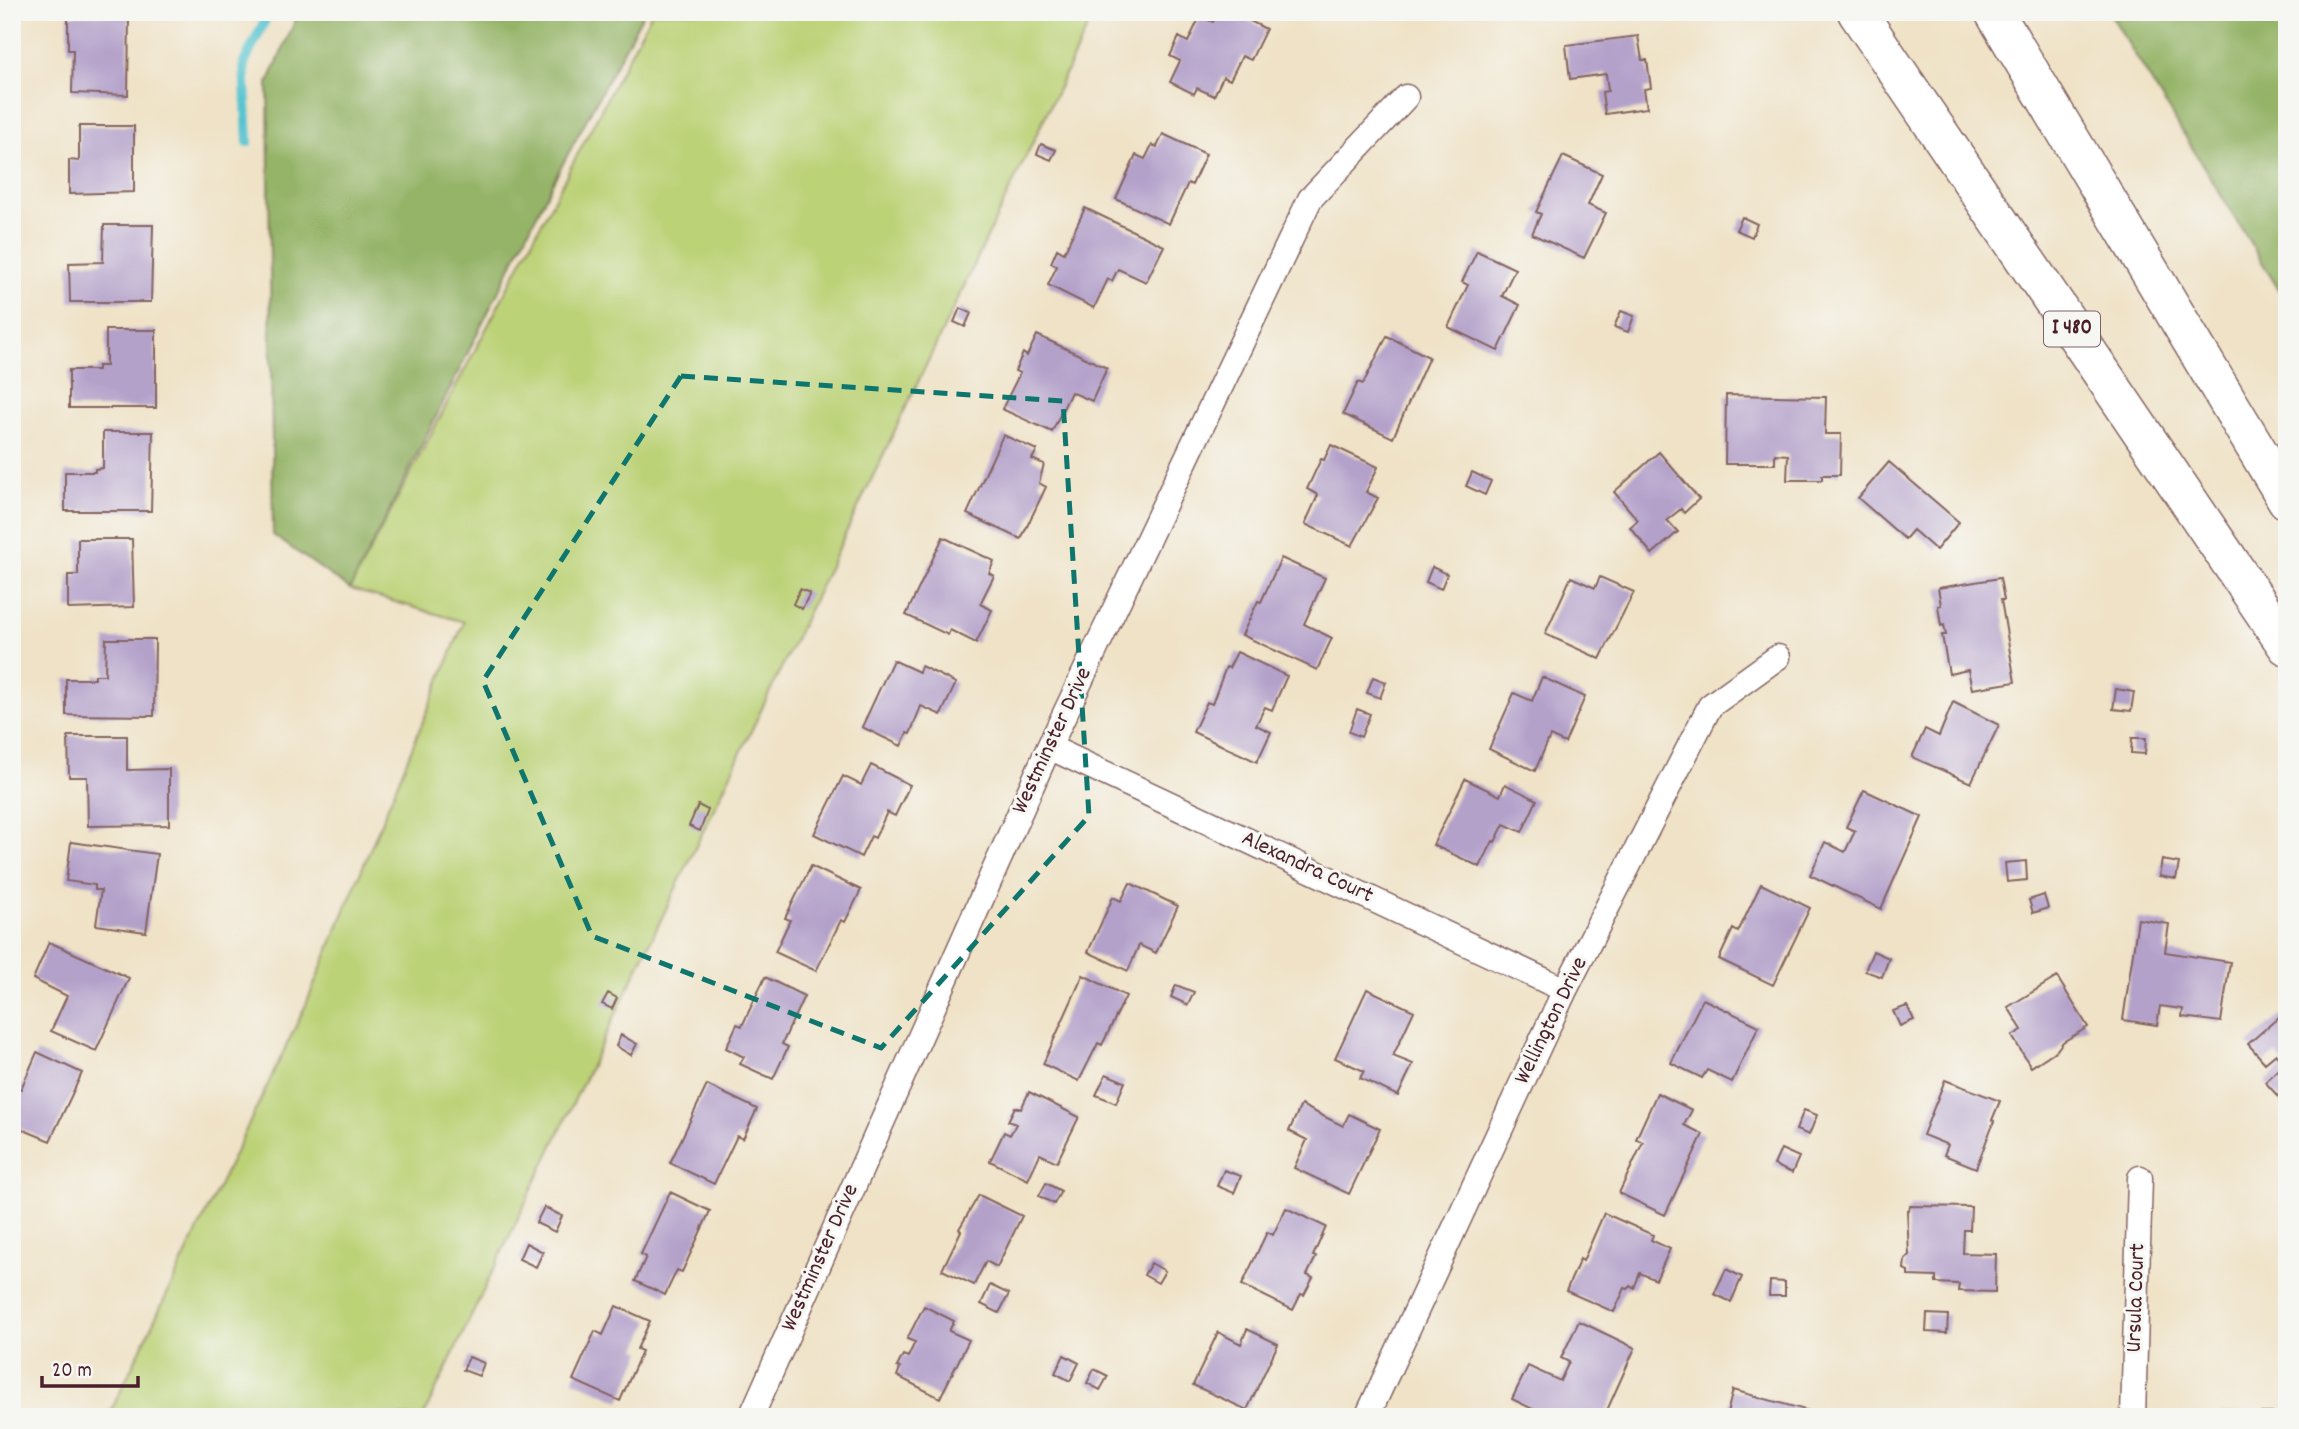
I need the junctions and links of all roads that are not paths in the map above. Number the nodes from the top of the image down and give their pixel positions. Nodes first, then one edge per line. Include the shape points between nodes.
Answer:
1 (1857, 12) edge
2 (1994, 12) edge
3 (1406, 97) dead end
4 (2287, 500) edge
5 (2287, 646) edge
6 (1778, 657) dead end
7 (1049, 747) junction
8 (1565, 990) junction
9 (2140, 1178) dead end
10 (1373, 1415) edge
11 (751, 1417) edge
12 (2133, 1417) edge

1 - 5 highway, I 480
2 - 4 highway
3 - 7 street, Westminster Drive via 1310,199
6 - 8 street, Wellington Drive via 1710,706
7 - 8 street, Alexandra Court
7 - 11 street, Westminster Drive
8 - 10 street, Wellington Drive
9 - 12 street, Ursula Court

